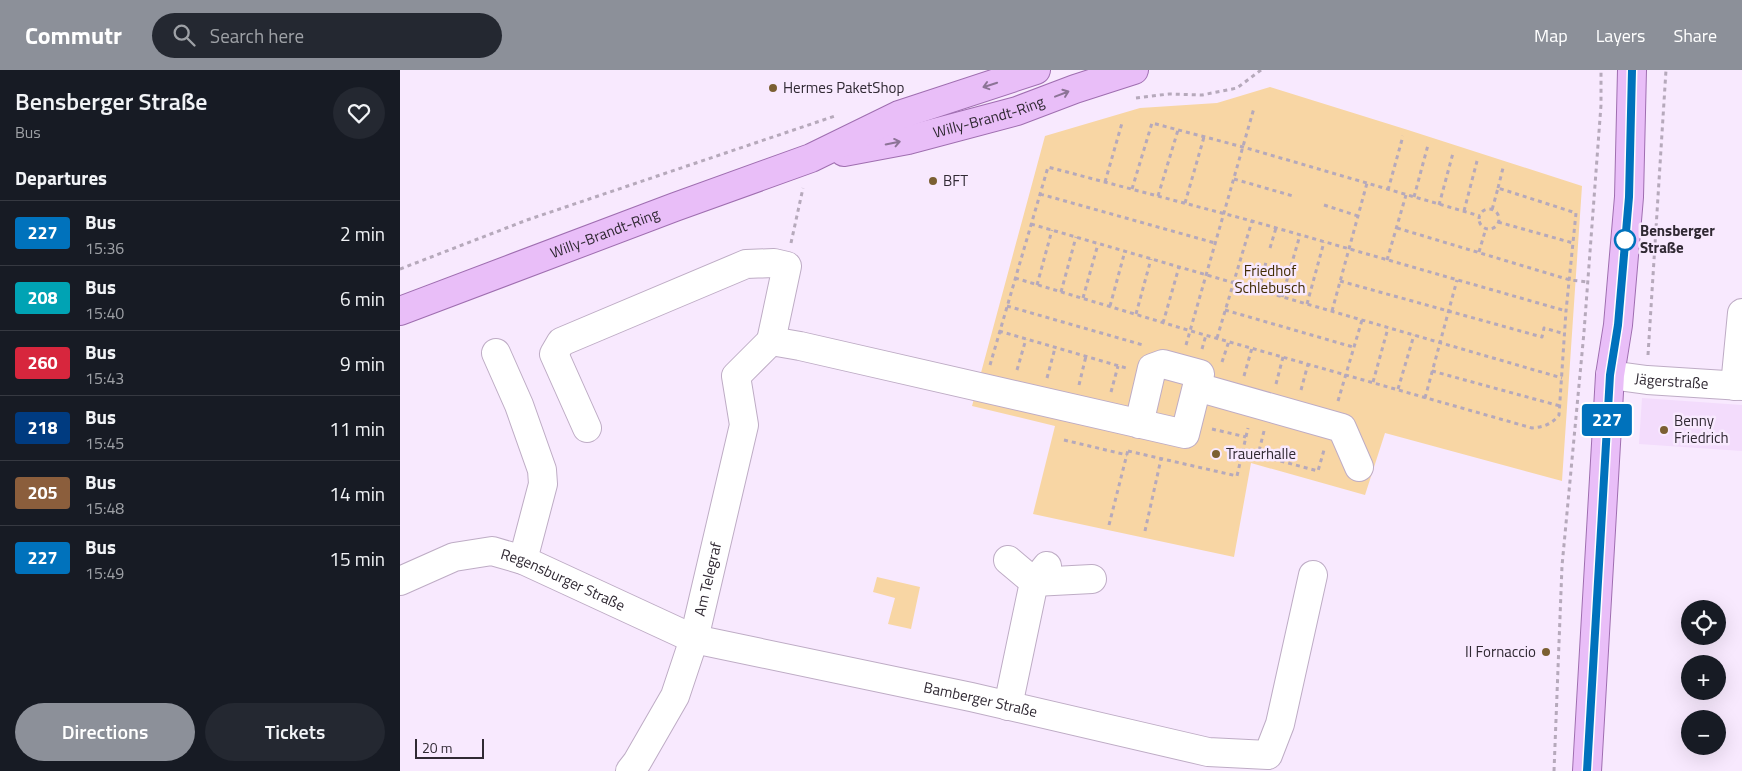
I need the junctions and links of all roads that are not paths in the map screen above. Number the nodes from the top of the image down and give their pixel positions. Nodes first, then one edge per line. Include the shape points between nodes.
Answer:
1 (1036, 70) edge
2 (1134, 70) edge
3 (1632, 70) edge
4 (807, 170) junction
5 (400, 311) edge
6 (1742, 313) edge
7 (771, 341) junction
8 (496, 353) dead end
9 (1610, 375) junction
10 (1188, 378) junction
11 (1738, 386) edge
12 (1137, 424) junction
13 (587, 428) dead end
14 (1359, 467) dead end
15 (523, 560) junction
16 (1008, 560) dead end
17 (1041, 574) junction
18 (1313, 575) dead end
19 (1092, 579) dead end
20 (400, 581) edge
21 (694, 639) junction
22 (1008, 706) junction
23 (630, 771) edge
24 (1587, 771) edge

1 -> 4 main road, Willy-Brandt-Ring via 899,115
4 -> 2 main road, Willy-Brandt-Ring via 1017,112
3 - 9 main road via 1629,197 1618,325
4 - 5 main road, Willy-Brandt-Ring via 675,207
6 - 11 street, Jägerstraße
7 - 12 street
7 - 13 street via 787,266 774,263 746,264 561,342 554,354
7 - 21 street, Am Telegraf via 736,376 744,425
8 - 15 street via 542,470 543,484
9 - 11 street, Jägerstraße
9 - 24 main road
10 - 12 street via 1163,364 1152,368
10 - 12 street via 1186,434
10 - 14 street via 1254,403 1342,428
15 - 20 street, Regensburger Straße via 492,551 454,557
15 - 21 street, Regensburger Straße
16 - 17 street
17 - 19 street
17 - 22 street
18 - 22 street, Bamberger Straße via 1280,724 1268,755 1208,752
21 - 22 street, Bamberger Straße
21 - 23 street, Am Telegraf via 675,696

